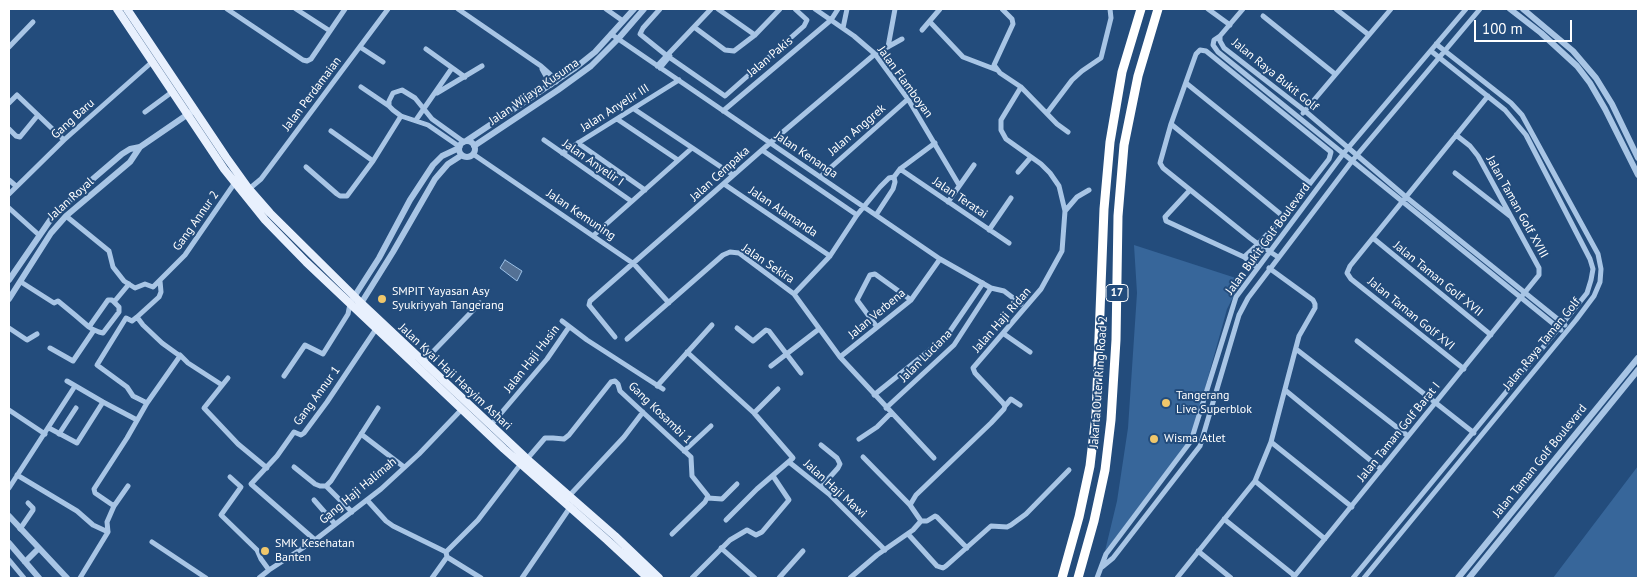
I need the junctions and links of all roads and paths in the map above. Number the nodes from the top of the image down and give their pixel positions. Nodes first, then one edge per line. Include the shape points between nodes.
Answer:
1 (117, 9) edge
2 (127, 9) edge
3 (227, 9) edge
4 (296, 9) edge
5 (345, 9) edge
6 (388, 9) edge
7 (458, 9) edge
8 (606, 9) edge
9 (634, 9) edge
10 (644, 9) edge
11 (660, 9) edge
12 (711, 9) edge
13 (718, 9) edge
14 (780, 9) edge
15 (795, 9) edge
16 (815, 9) edge
17 (838, 9) edge
18 (847, 9) edge
19 (895, 9) edge
20 (940, 9) edge
21 (1002, 9) edge
22 (1110, 9) edge
23 (1140, 9) edge
24 (1158, 9) edge
25 (1208, 9) edge
26 (1243, 9) edge
27 (1336, 9) edge
28 (1391, 9) edge
29 (1466, 9) edge
30 (1480, 9) edge
31 (1510, 9) edge
32 (1523, 9) edge
33 (1262, 16) dead end
34 (831, 20) junction
35 (623, 21) junction
36 (33, 22) dead end
37 (930, 22) junction
38 (1230, 25) junction
39 (694, 27) junction
40 (843, 28) junction
41 (925, 31) dead end
42 (330, 32) junction
43 (611, 34) junction
44 (755, 35) junction
45 (1369, 35) junction
46 (1220, 36) junction
47 (618, 39) junction
48 (902, 39) dead end
49 (786, 43) junction
50 (1436, 44) junction
51 (9, 47) edge
52 (360, 47) junction
53 (888, 47) junction
54 (426, 48) dead end
55 (794, 51) junction
56 (1431, 51) junction
57 (1446, 52) junction
58 (875, 54) junction
59 (669, 55) junction
60 (1439, 58) junction
61 (152, 62) junction
62 (383, 62) dead end
63 (482, 66) dead end
64 (659, 67) junction
65 (452, 68) junction
66 (997, 70) junction
67 (1335, 74) junction
68 (1477, 76) junction
69 (464, 77) junction
70 (679, 80) junction
71 (554, 83) junction
72 (1186, 83) junction
73 (1471, 83) junction
74 (361, 87) dead end
75 (1021, 87) junction
76 (1490, 87) junction
77 (172, 92) junction
78 (434, 94) junction
79 (1486, 95) junction
80 (908, 99) junction
81 (9, 103) edge
82 (389, 106) junction
83 (424, 108) junction
84 (634, 109) junction
85 (194, 110) junction
86 (723, 110) junction
87 (1305, 111) junction
88 (145, 112) dead end
89 (1047, 113) junction
90 (38, 115) junction
91 (187, 115) junction
92 (402, 116) junction
93 (1300, 118) junction
94 (618, 119) junction
95 (416, 120) junction
96 (1171, 124) junction
97 (9, 129) edge
98 (331, 131) dead end
99 (1068, 132) dead end
100 (1456, 135) junction
101 (64, 140) junction
102 (544, 140) dead end
103 (935, 142) junction
104 (770, 143) junction
105 (578, 144) junction
106 (474, 146) junction
107 (140, 147) junction
108 (462, 147) junction
109 (692, 148) junction
110 (1348, 148) junction
111 (762, 150) junction
112 (562, 153) junction
113 (473, 154) junction
114 (1343, 154) junction
115 (1357, 156) junction
116 (1030, 157) junction
117 (1638, 158) edge
118 (678, 160) junction
119 (373, 161) junction
120 (1352, 161) junction
121 (974, 165) dead end
122 (306, 167) dead end
123 (900, 169) junction
124 (1018, 172) dead end
125 (1455, 173) dead end
126 (733, 175) junction
127 (1638, 175) edge
128 (820, 176) junction
129 (894, 177) junction
130 (9, 180) edge
131 (1310, 183) junction
132 (234, 184) junction
133 (724, 184) junction
134 (959, 185) junction
135 (16, 186) junction
136 (249, 189) junction
137 (645, 190) junction
138 (1089, 190) dead end
139 (1190, 190) junction
140 (9, 194) edge
141 (1406, 197) junction
142 (1011, 198) dead end
143 (631, 202) junction
144 (948, 202) junction
145 (1402, 202) junction
146 (864, 206) junction
147 (9, 208) edge
148 (1065, 211) junction
149 (857, 215) junction
150 (876, 215) junction
151 (66, 216) junction
152 (1284, 217) junction
153 (1512, 217) junction
154 (989, 230) junction
155 (594, 235) junction
156 (39, 236) junction
157 (1373, 238) junction
158 (1009, 243) dead end
159 (1258, 244) junction
160 (385, 248) junction
161 (393, 252) junction
162 (1269, 252) junction
163 (830, 256) junction
164 (1244, 257) junction
165 (1278, 257) junction
166 (940, 259) junction
167 (634, 264) junction
168 (1258, 267) junction
169 (1269, 268) junction
170 (9, 280) edge
171 (160, 281) junction
172 (21, 282) junction
173 (983, 283) junction
174 (129, 284) junction
175 (991, 288) junction
176 (1525, 292) junction
177 (794, 294) junction
178 (1520, 298) junction
179 (9, 299) edge
180 (352, 300) junction
181 (911, 300) junction
182 (114, 302) junction
183 (480, 303) dead end
184 (669, 303) junction
185 (1021, 304) dead end
186 (359, 307) junction
187 (348, 314) junction
188 (137, 316) junction
189 (562, 321) dead end
190 (1563, 323) junction
191 (712, 325) dead end
192 (570, 327) junction
193 (9, 328) edge
194 (91, 328) junction
195 (737, 328) dead end
196 (877, 328) junction
197 (1558, 328) junction
198 (1569, 328) junction
199 (376, 329) junction
200 (819, 330) junction
201 (37, 334) dead end
202 (1004, 334) junction
203 (1565, 334) junction
204 (1491, 335) junction
205 (615, 337) dead end
206 (946, 337) junction
207 (627, 339) dead end
208 (1358, 341) dead end
209 (954, 345) junction
210 (50, 348) dead end
211 (1296, 349) junction
212 (687, 352) junction
213 (1030, 352) dead end
214 (788, 353) junction
215 (180, 355) junction
216 (840, 357) junction
217 (1638, 358) edge
218 (424, 361) junction
219 (771, 366) dead end
220 (1464, 369) junction
221 (1634, 371) edge
222 (801, 373) dead end
223 (284, 376) dead end
224 (228, 378) dead end
225 (67, 380) dead end
226 (222, 385) junction
227 (75, 386) junction
228 (657, 386) junction
229 (663, 389) dead end
230 (778, 389) dead end
231 (1285, 390) junction
232 (874, 395) junction
233 (103, 402) junction
234 (147, 403) junction
235 (1435, 403) junction
236 (1020, 405) dead end
237 (1005, 406) junction
238 (76, 408) dead end
239 (378, 408) dead end
240 (886, 408) junction
241 (462, 409) junction
242 (9, 410) edge
243 (643, 412) junction
244 (754, 413) junction
245 (891, 413) junction
246 (137, 420) junction
247 (491, 426) junction
248 (711, 426) dead end
249 (49, 428) junction
250 (1473, 432) junction
251 (45, 434) junction
252 (59, 434) junction
253 (361, 434) junction
254 (1408, 436) junction
255 (1479, 437) junction
256 (859, 440) dead end
257 (1271, 442) junction
258 (821, 445) dead end
259 (684, 451) junction
260 (863, 457) dead end
261 (934, 458) dead end
262 (524, 462) junction
263 (789, 462) junction
264 (294, 467) dead end
265 (404, 467) junction
266 (267, 468) junction
267 (1382, 469) junction
268 (1069, 470) dead end
269 (17, 475) junction
270 (773, 476) junction
271 (230, 477) dead end
272 (1255, 481) junction
273 (737, 484) dead end
274 (128, 486) dead end
275 (326, 486) junction
276 (821, 487) junction
277 (9, 488) edge
278 (572, 498) junction
279 (708, 498) junction
280 (314, 500) dead end
281 (367, 500) junction
282 (28, 504) dead end
283 (910, 505) junction
284 (114, 506) junction
285 (1352, 507) junction
286 (569, 508) junction
287 (352, 512) junction
288 (9, 516) edge
289 (1224, 519) junction
290 (726, 520) dead end
291 (921, 521) junction
292 (335, 524) junction
293 (20, 529) junction
294 (108, 532) junction
295 (672, 534) dead end
296 (908, 534) junction
297 (1325, 539) junction
298 (314, 540) junction
299 (152, 542) dead end
300 (9, 543) edge
301 (721, 548) junction
302 (967, 548) junction
303 (38, 550) junction
304 (885, 550) junction
305 (803, 551) dead end
306 (1198, 551) junction
307 (447, 554) junction
308 (9, 560) edge
309 (27, 560) junction
310 (1102, 567) junction
311 (269, 570) junction
312 (1294, 577) edge
313 (24, 578) edge
314 (39, 578) edge
315 (67, 578) edge
316 (80, 578) edge
317 (206, 578) edge
318 (259, 578) edge
319 (432, 578) edge
320 (481, 578) edge
321 (522, 578) edge
322 (648, 578) edge
323 (659, 578) edge
324 (692, 578) edge
325 (755, 578) edge
326 (779, 578) edge
327 (850, 578) edge
328 (1062, 578) edge
329 (1078, 578) edge
330 (1097, 578) edge
331 (1177, 578) edge
332 (1231, 578) edge
333 (1353, 578) edge
334 (1364, 578) edge
335 (1458, 578) edge
336 (1469, 578) edge

1 - 61 main road, Jalan Kyai Haji Hasyim Ashari
2 - 85 main road, Jalan Kyai Haji Hasyim Ashari
3 - 42 street via 302,60 311,59
4 - 42 street
5 - 42 street
6 - 52 street, Jalan Perdamaian
7 - 71 street via 541,66
8 - 35 street
9 - 35 street, Jalan Wijaya Kusuma
10 - 47 street, Jalan Wijaya Kusuma
11 - 59 street via 640,34
12 - 39 street
13 - 44 street
14 - 44 street
15 - 49 street via 807,23
16 - 34 street, Jalan Flamboyan
17 - 34 street, Jalan Pakis
18 - 40 street
19 - 53 street
20 - 37 street
21 - 66 street via 1013,24 995,60
22 - 89 street via 1111,18 1101,58 1072,80
23 - 328 highway, Jakarta Outer Ring Road 2 / 17 via 1122,72 1110,142 1104,209 1096,415 1090,466 1080,517
24 - 329 highway, Jakarta Outer Ring Road 2 / 17 via 1138,76 1124,146 1118,216 1112,420 1094,521
25 - 38 street
26 - 38 street
27 - 45 street
28 - 45 street
29 - 50 street, Jalan Bukit Golf Boulevard
30 - 57 street, Jalan Bukit Golf Boulevard
31 - 127 street via 1577,66 1605,109
32 - 117 street via 1573,51 1596,78
33 - 67 street
34 - 40 street, Jalan Flamboyan
34 - 55 street, Jalan Pakis
35 - 43 street, Jalan Wijaya Kusuma
36 - 51 street
37 - 41 street
37 - 66 street via 963,57
38 - 46 street
39 - 44 street via 730,52
39 - 59 street
40 - 58 street, Jalan Flamboyan
43 - 47 street, Jalan Kenanga
43 - 71 street, Jalan Wijaya Kusuma via 585,60
45 - 67 street
46 - 87 street, Jalan Raya Bukit Golf via 1224,48
46 - 93 street, Jalan Raya Bukit Golf via 1213,42 1218,51
47 - 64 street, Jalan Kenanga
47 - 106 street, Jalan Wijaya Kusuma via 570,82
48 - 53 street, Jalan Cempaka
49 - 55 street
49 - 59 street via 725,96
50 - 56 street, Jalan Bukit Golf Boulevard
50 - 57 street, Jalan Raya Taman Golf
52 - 62 street
52 - 136 street, Jalan Perdamaian via 261,180
53 - 58 street, Jalan Cempaka
54 - 65 street
55 - 86 street, Jalan Pakis
56 - 60 street, Jalan Raya Taman Golf
56 - 110 street, Jalan Bukit Golf Boulevard
57 - 60 street, Jalan Bukit Golf Boulevard
57 - 68 street, Jalan Raya Taman Golf
58 - 80 street, Jalan Flamboyan
58 - 104 street, Jalan Cempaka
59 - 64 street
60 - 73 street, Jalan Raya Taman Golf
60 - 115 street, Jalan Bukit Golf Boulevard
61 - 77 main road, Jalan Kyai Haji Hasyim Ashari
61 - 101 street, Gang Baru
63 - 69 street
64 - 70 street, Jalan Kenanga
65 - 69 street
65 - 78 street
66 - 75 street
67 - 87 street
68 - 73 street
68 - 76 street, Jalan Raya Taman Golf
69 - 78 street
70 - 84 street, Jalan Anyelir III
70 - 86 street, Jalan Kenanga
71 - 108 street, Jalan Wijaya Kusuma
72 - 96 street
72 - 131 street
72 - 131 street via 1198,52 1206,51 1329,150 1329,159
73 - 79 street, Jalan Raya Taman Golf
74 - 82 street
75 - 89 street
75 - 116 street, Jalan Haji Ridan via 1000,125 1006,139
76 - 79 street
76 - 198 street, Jalan Raya Taman Golf via 1511,103 1527,122 1598,254 1600,282 1594,296
77 - 88 street
77 - 91 main road, Jalan Kyai Haji Hasyim Ashari
78 - 83 street
79 - 100 street
79 - 190 street, Jalan Raya Taman Golf via 1515,120 1526,135 1590,259 1593,268 1587,294
80 - 103 street, Jalan Flamboyan
80 - 128 street, Jalan Anggrek
81 - 90 street via 17,95
82 - 83 street via 393,93 402,90
82 - 92 street
83 - 95 street
83 - 108 street
84 - 94 street, Jalan Anyelir III
84 - 109 street
85 - 91 street, Jalan Royal
85 - 136 main road, Jalan Kyai Haji Hasyim Ashari
86 - 104 street, Jalan Kenanga
87 - 93 street
87 - 110 street, Jalan Raya Bukit Golf
89 - 99 street
90 - 97 street via 20,137
90 - 101 street
91 - 107 street, Jalan Royal
91 - 132 main road, Jalan Kyai Haji Hasyim Ashari
92 - 95 street
92 - 119 street
93 - 114 street, Jalan Raya Bukit Golf
94 - 105 street, Jalan Anyelir III
94 - 118 street
95 - 108 street
96 - 139 street via 1160,163
96 - 152 street
98 - 119 street
100 - 141 street
100 - 153 street, Jalan Taman Golf XVIII via 1478,156
101 - 135 street, Gang Baru
102 - 112 street, Jalan Anyelir I
103 - 123 street
103 - 134 street, Jalan Flamboyan
104 - 111 street, Jalan Cempaka
104 - 128 street, Jalan Kenanga
105 - 112 street, Jalan Anyelir III
105 - 137 street
106 - 108 street via 471,143
106 - 113 street
107 - 151 street, Jalan Royal via 130,162
107 - 156 street, Jalan Royal via 122,154 94,178 53,216
108 - 113 street via 467,157
108 - 160 street, Jalan Wijaya Kusuma via 442,156 433,166 410,200
108 - 161 street, Jalan Wijaya Kusuma via 435,178
109 - 118 street
109 - 126 street
110 - 114 street, Jalan Bukit Golf Boulevard
110 - 115 street, Jalan Raya Bukit Golf
111 - 126 street, Jalan Cempaka
111 - 149 street
112 - 143 street, Jalan Anyelir I
113 - 155 street, Jalan Kemuning
114 - 120 street, Jalan Raya Bukit Golf
114 - 162 street, Jalan Bukit Golf Boulevard
115 - 120 street, Jalan Bukit Golf Boulevard
115 - 141 street, Jalan Raya Bukit Golf
116 - 124 street
116 - 148 street, Jalan Haji Ridan via 1050,173 1059,186
118 - 137 street
119 - 122 street via 345,197
120 - 145 street, Jalan Raya Bukit Golf
120 - 165 street, Jalan Bukit Golf Boulevard
121 - 134 street
123 - 129 street
123 - 144 street, Jalan Teratai
125 - 153 street
126 - 133 street, Jalan Cempaka
128 - 146 street, Jalan Kenanga
129 - 146 street via 889,178
129 - 150 street via 893,189
130 - 135 street
131 - 152 street
132 - 171 street, Gang Annur 2 via 185,256
132 - 180 main road, Jalan Kyai Haji Hasyim Ashari via 291,248
133 - 163 street, Jalan Alamanda
133 - 167 street, Jalan Cempaka
134 - 144 street
135 - 140 street, Gang Baru
136 - 180 main road, Jalan Kyai Haji Hasyim Ashari
137 - 143 street
138 - 148 street via 1077,197
139 - 159 street
139 - 164 street via 1165,217 1166,221
141 - 145 street
141 - 176 street, Jalan Raya Bukit Golf
142 - 154 street
143 - 155 street
144 - 154 street, Jalan Teratai
145 - 157 street
145 - 178 street, Jalan Raya Bukit Golf
146 - 149 street
146 - 150 street, Jalan Kenanga
147 - 156 street
148 - 202 street, Jalan Haji Ridan via 1062,251 1058,260 1041,289
149 - 163 street
150 - 166 street, Jalan Kenanga
151 - 172 street, Jalan Royal via 51,233
151 - 174 street via 109,251 113,267
152 - 159 street
153 - 176 street, Jalan Taman Golf XVIII via 1539,268 1539,275
154 - 158 street, Jalan Teratai
155 - 167 street, Jalan Kemuning
156 - 170 street, Jalan Royal
157 - 204 street, Jalan Taman Golf XVII
157 - 220 street, Jalan Taman Golf XVI via 1347,273
159 - 162 street
159 - 164 street
160 - 161 street
160 - 180 street, Jalan Wijaya Kusuma
161 - 186 street, Jalan Wijaya Kusuma
162 - 165 street
162 - 168 street, Jalan Bukit Golf Boulevard
163 - 177 street
164 - 168 street
165 - 169 street, Jalan Bukit Golf Boulevard
166 - 173 street, Jalan Kenanga
166 - 181 street, Jalan Verbena
167 - 184 street, Jalan Kemuning
167 - 205 street, Jalan Cempaka via 589,304
168 - 310 street, Jalan Bukit Golf Boulevard via 1234,302 1191,441 1106,554
169 - 211 street via 1315,304
169 - 310 street, Jalan Bukit Golf Boulevard via 1239,315 1200,446 1113,558
171 - 174 street, Gang Annur 2 via 153,287 147,284 135,288
171 - 188 street via 162,292
172 - 179 street, Jalan Royal
172 - 194 street via 54,303 58,301
173 - 175 street, Jalan Kenanga
173 - 206 street, Jalan Luciana
174 - 182 street
175 - 185 street, Jalan Kenanga via 1004,292
175 - 209 street, Jalan Luciana
176 - 178 street, Jalan Taman Golf Barat I
176 - 190 street, Jalan Raya Bukit Golf
177 - 184 street, Jalan Sekira via 739,254 730,252
177 - 200 street, Jalan Sekira
178 - 197 street, Jalan Raya Bukit Golf
178 - 204 street, Jalan Taman Golf Barat I
180 - 186 main road, Jalan Kyai Haji Hasyim Ashari
180 - 187 street
181 - 196 street, Jalan Verbena
181 - 196 street via 874,274 870,275 857,300
182 - 194 street via 107,302
182 - 194 street via 119,312 103,333
183 - 218 street
184 - 207 street, Jalan Sekira
186 - 187 street
186 - 199 main road, Jalan Kyai Haji Hasyim Ashari
186 - 218 main road, Jalan Kyai Haji Hasyim Ashari
187 - 223 street via 323,354 305,345
188 - 215 street via 162,343
188 - 234 street via 132,321 126,318 97,365 127,387 133,396
189 - 192 street
190 - 197 street, Jalan Raya Taman Golf
190 - 198 street, Jalan Raya Bukit Golf
191 - 212 street
192 - 228 street
192 - 247 street, Jalan Haji Husin
193 - 201 street via 27,340
194 - 210 street via 72,362
195 - 214 street via 753,341 768,330
196 - 216 street, Jalan Verbena
197 - 203 street, Jalan Raya Bukit Golf
197 - 250 street, Jalan Raya Taman Golf
198 - 203 street, Jalan Raya Taman Golf
199 - 241 main road, Jalan Kyai Haji Hasyim Ashari
199 - 266 street, Gang Annur 1 via 304,433 294,432
200 - 214 street
200 - 216 street, Jalan Sekira
202 - 213 street
202 - 237 street, Jalan Haji Ridan via 973,370
203 - 255 street, Jalan Raya Taman Golf
204 - 220 street, Jalan Taman Golf Barat I
206 - 209 street
206 - 232 street, Jalan Luciana
208 - 235 street
209 - 240 street, Jalan Luciana
211 - 231 street
211 - 254 street
212 - 228 street
212 - 244 street
214 - 219 street
214 - 222 street
215 - 226 street
215 - 234 street
216 - 232 street, Jalan Sekira
217 - 221 street, Jalan Taman Golf Boulevard
218 - 247 main road, Jalan Kyai Haji Hasyim Ashari
220 - 235 street, Jalan Taman Golf Barat I
221 - 335 street, Jalan Taman Golf Boulevard
221 - 336 street, Jalan Taman Golf Boulevard
224 - 226 street
225 - 227 street
226 - 266 street via 204,408 238,444
227 - 233 street
227 - 249 street
228 - 229 street
230 - 244 street
231 - 257 street
231 - 267 street
232 - 240 street, Jalan Sekira
233 - 246 street
233 - 252 street via 78,443
234 - 246 street
235 - 250 street
235 - 254 street, Jalan Taman Golf Barat I
236 - 237 street via 1011,399
237 - 283 street via 916,495
238 - 252 street
239 - 253 street
240 - 245 street, Jalan Sekira
241 - 262 main road, Jalan Kyai Haji Hasyim Ashari
241 - 265 street, Gang Haji Halimah
242 - 251 street
243 - 259 street, Gang Kosambi 1
243 - 262 street, Gang Kosambi 1 via 620,391 615,381 611,382 569,435 564,439 545,438
243 - 278 street
244 - 263 street via 793,457
245 - 256 street
245 - 261 street, Jalan Sekira
246 - 284 street via 94,488 95,494
247 - 262 main road, Jalan Kyai Haji Hasyim Ashari
248 - 259 street
249 - 251 street
249 - 252 street
250 - 255 street
250 - 333 street, Jalan Raya Taman Golf
251 - 269 street
253 - 265 street
253 - 275 street
254 - 267 street, Jalan Taman Golf Barat I
255 - 334 street, Jalan Raya Taman Golf
257 - 272 street
257 - 285 street
258 - 276 street via 840,464
259 - 279 street, Gang Kosambi 1 via 692,460 693,479
260 - 283 street
262 - 278 main road, Jalan Kyai Haji Hasyim Ashari
262 - 286 main road, Jalan Kyai Haji Hasyim Ashari
262 - 307 street, Gang Kosambi 1
263 - 270 street, Jalan Haji Mawi
263 - 276 street, Jalan Haji Mawi
264 - 275 street via 315,484
265 - 281 street, Gang Haji Halimah
266 - 298 street, Gang Annur 1 via 252,485
267 - 285 street, Jalan Taman Golf Barat I
268 - 302 street via 1026,514 1007,527 991,526
269 - 277 street
269 - 294 street
270 - 290 street, Jalan Haji Mawi
270 - 301 street via 789,500 760,534 746,531
271 - 311 street via 241,486 221,515 257,550
272 - 289 street
272 - 297 street
273 - 279 street via 722,500
274 - 284 street
275 - 287 street
276 - 304 street, Jalan Haji Mawi
278 - 286 street
278 - 323 main road, Jalan Kyai Haji Hasyim Ashari
279 - 295 street
280 - 292 street
281 - 287 street, Gang Haji Halimah
281 - 307 street via 390,524
282 - 293 street via 33,509
283 - 291 street
284 - 294 street via 107,522
285 - 297 street, Jalan Taman Golf Barat I
286 - 321 street
286 - 322 main road, Jalan Kyai Haji Hasyim Ashari
287 - 292 street, Gang Haji Halimah
288 - 293 street
289 - 306 street
289 - 312 street
291 - 296 street
291 - 302 street via 937,517
292 - 298 street, Gang Haji Halimah
293 - 303 street
294 - 316 street
296 - 302 street via 940,568
296 - 304 street
297 - 312 street, Jalan Taman Golf Barat I
298 - 311 street, Gang Haji Halimah
299 - 317 street
300 - 309 street
301 - 324 street
301 - 325 street
303 - 309 street
303 - 315 street
304 - 327 street
305 - 326 street
306 - 331 street
306 - 332 street
307 - 319 street, Gang Kosambi 1
307 - 320 street
308 - 313 street
309 - 314 street
310 - 330 street
311 - 318 street, Gang Haji Halimah

